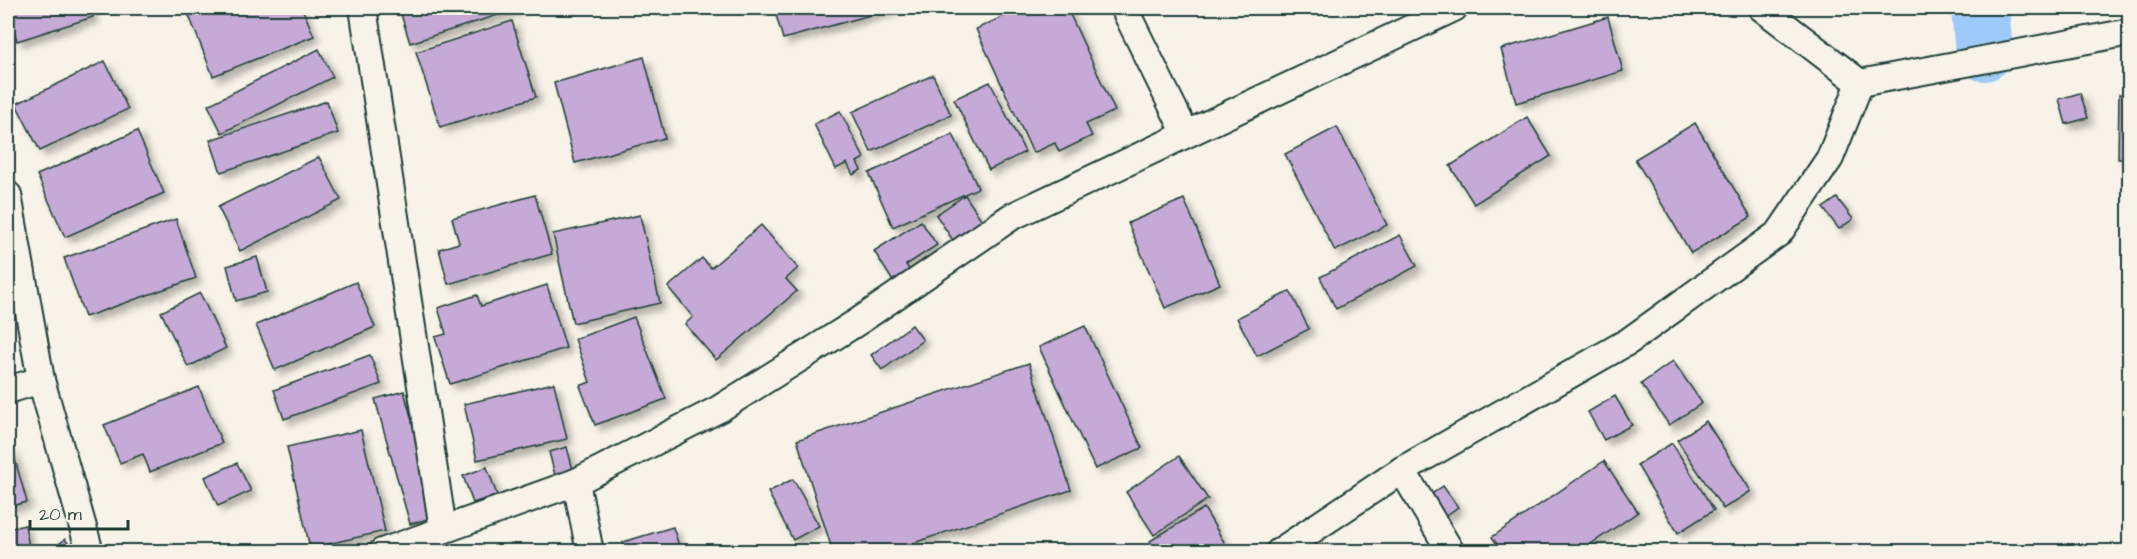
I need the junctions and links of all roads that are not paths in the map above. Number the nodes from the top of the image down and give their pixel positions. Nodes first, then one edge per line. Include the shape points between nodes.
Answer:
1 (363, 8) edge
2 (1124, 8) edge
3 (1454, 8) edge
4 (1762, 8) edge
5 (2130, 32) edge
6 (1860, 83) junction
7 (1186, 134) junction
8 (8, 195) edge
9 (41, 380) junction
10 (8, 390) edge
11 (1402, 470) junction
12 (576, 482) junction
13 (443, 529) junction
14 (90, 552) edge
15 (382, 552) edge
16 (590, 552) edge
17 (1279, 552) edge
18 (1451, 552) edge

1 - 13 street
2 - 7 street
3 - 7 street
4 - 6 street
5 - 6 street
6 - 11 street via 1830,158 1779,232 1629,341
7 - 12 street via 1011,217 859,321 719,409
8 - 9 street
9 - 10 street
9 - 14 street
11 - 17 street
11 - 18 street
12 - 13 street
12 - 16 street
13 - 15 street

